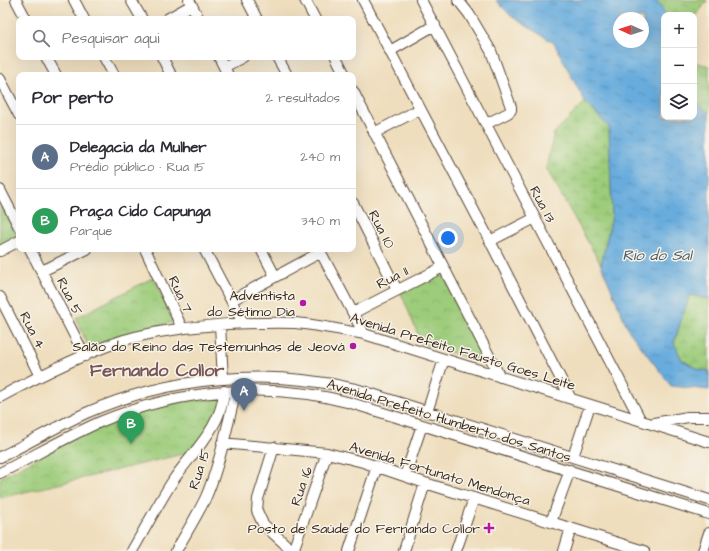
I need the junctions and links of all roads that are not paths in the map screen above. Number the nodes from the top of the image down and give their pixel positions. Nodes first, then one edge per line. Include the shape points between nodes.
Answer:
1 (16, 0) edge
2 (74, 0) edge
3 (131, 0) edge
4 (247, 0) edge
5 (305, 0) edge
6 (363, 0) edge
7 (422, 0) edge
8 (458, 0) edge
9 (190, 3) edge
10 (24, 16) edge
11 (82, 16) edge
12 (140, 16) edge
13 (171, 16) edge
14 (197, 16) edge
15 (255, 16) edge
16 (313, 16) edge
17 (435, 25) junction
18 (390, 51) junction
19 (48, 60) edge
20 (106, 60) edge
21 (164, 60) edge
22 (220, 60) edge
23 (239, 60) edge
24 (279, 60) edge
25 (337, 60) edge
26 (226, 71) edge
27 (54, 72) edge
28 (112, 72) edge
29 (170, 72) edge
30 (285, 72) edge
31 (341, 72) edge
32 (0, 79) edge
33 (15, 96) edge
34 (356, 97) edge
35 (420, 108) junction
36 (486, 124) junction
37 (374, 133) junction
38 (0, 190) edge
39 (356, 209) edge
40 (535, 218) junction
41 (16, 221) edge
42 (490, 242) junction
43 (16, 243) edge
44 (0, 251) edge
45 (32, 252) edge
46 (81, 252) edge
47 (146, 252) edge
48 (206, 252) edge
49 (263, 252) edge
50 (318, 252) edge
51 (321, 252) edge
52 (444, 267) junction
53 (42, 271) junction
54 (275, 276) junction
55 (397, 290) junction
56 (0, 298) edge
57 (232, 300) junction
58 (354, 313) junction
59 (243, 324) junction
60 (220, 325) junction
61 (182, 328) junction
62 (364, 334) junction
63 (85, 356) junction
64 (444, 359) junction
65 (40, 376) junction
66 (500, 377) junction
67 (223, 379) junction
68 (337, 385) junction
69 (236, 391) junction
70 (224, 392) junction
71 (0, 397) edge
72 (570, 397) junction
73 (331, 398) junction
74 (590, 405) junction
75 (427, 412) junction
76 (709, 417) edge
77 (640, 419) junction
78 (651, 423) junction
79 (422, 425) junction
80 (709, 442) edge
81 (222, 443) junction
82 (274, 447) junction
83 (327, 453) junction
84 (573, 456) junction
85 (0, 457) edge
86 (377, 466) junction
87 (570, 470) junction
88 (0, 473) edge
89 (405, 476) junction
90 (425, 483) junction
91 (474, 498) junction
92 (709, 500) edge
93 (709, 514) edge
94 (551, 522) junction
95 (571, 528) junction
96 (709, 533) edge
97 (618, 547) edge
98 (132, 551) edge
99 (176, 551) edge
100 (290, 551) edge
101 (293, 551) edge
102 (349, 551) edge
103 (404, 551) edge
104 (456, 551) edge
105 (564, 551) edge
106 (644, 551) edge
107 (703, 551) edge

1 - 10 street
2 - 11 street
3 - 12 street
4 - 15 street
5 - 16 street
6 - 18 street
7 - 17 street, Rua 13
8 - 36 street via 491,51 511,107 511,111
9 - 13 street
9 - 14 street
17 - 18 street
17 - 36 street, Rua 13
18 - 35 street
19 - 27 street
20 - 28 street
21 - 29 street
22 - 26 street
23 - 26 street
24 - 30 street
25 - 31 street
32 - 33 street
34 - 37 street
35 - 37 street
35 - 42 street
36 - 40 street, Rua 13
37 - 52 street
38 - 41 street
39 - 55 street, Rua 10
40 - 42 street
40 - 77 street, Rua 13
42 - 72 street
43 - 44 street
45 - 53 street, Rua 5
46 - 53 street
47 - 61 street, Rua 7
48 - 57 street
49 - 54 street
50 - 54 street
51 - 58 street
52 - 55 street, Rua 11
52 - 66 street
53 - 63 street, Rua 5
54 - 57 street
55 - 58 street, Rua 11
56 - 65 street, Rua 4
57 - 59 street
58 - 62 street
59 - 60 street, Avenida Prefeito Fausto Goes Leite
59 - 62 street, Avenida Prefeito Fausto Goes Leite via 295,323
60 - 61 street, Avenida Prefeito Fausto Goes Leite
60 - 67 street
61 - 63 street, Avenida Prefeito Fausto Goes Leite via 129,339
62 - 64 street, Avenida Prefeito Fausto Goes Leite
63 - 65 street, Avenida Prefeito Fausto Goes Leite
64 - 66 street, Avenida Prefeito Fausto Goes Leite
64 - 75 street
65 - 71 street, Avenida Prefeito Fausto Goes Leite
66 - 72 street, Avenida Prefeito Fausto Goes Leite
67 - 68 street, Avenida Prefeito Humberto dos Santos via 294,379
67 - 85 street, Avenida Prefeito Humberto dos Santos via 184,383 123,398 86,413
68 - 73 street
68 - 75 street, Avenida Prefeito Humberto dos Santos
69 - 70 street, Avenida Prefeito Humberto dos Santos
69 - 73 street, Avenida Prefeito Humberto dos Santos via 277,391
69 - 81 street, Rua 15
70 - 88 street, Avenida Prefeito Humberto dos Santos via 177,399 117,415 67,437
70 - 98 street via 222,407 212,428 175,478
72 - 74 street, Avenida Prefeito Fausto Goes Leite
73 - 79 street, Avenida Prefeito Humberto dos Santos
74 - 77 street, Avenida Prefeito Fausto Goes Leite
74 - 84 street
75 - 84 street, Avenida Prefeito Humberto dos Santos
76 - 78 street
77 - 78 street, Avenida Prefeito Fausto Goes Leite
78 - 80 street, Avenida Prefeito Fausto Goes Leite
79 - 87 street, Avenida Prefeito Humberto dos Santos
79 - 89 street
81 - 82 street, Avenida Fortunato Mendonça
81 - 99 street, Rua 15 via 206,496
82 - 83 street, Avenida Fortunato Mendonça
82 - 100 street via 258,499 257,511 260,520
83 - 86 street, Avenida Fortunato Mendonça
83 - 101 street, Rua 16
84 - 92 street, Avenida Prefeito Humberto dos Santos
86 - 89 street, Avenida Fortunato Mendonça
86 - 102 street
87 - 93 street, Avenida Prefeito Humberto dos Santos
87 - 94 street
89 - 90 street, Avenida Fortunato Mendonça
90 - 91 street, Avenida Fortunato Mendonça
90 - 103 street
91 - 94 street, Avenida Fortunato Mendonça
91 - 104 street
94 - 95 street, Avenida Fortunato Mendonça
95 - 97 street, Avenida Fortunato Mendonça
95 - 105 street
96 - 107 street
97 - 106 street, Avenida Fortunato Mendonça

